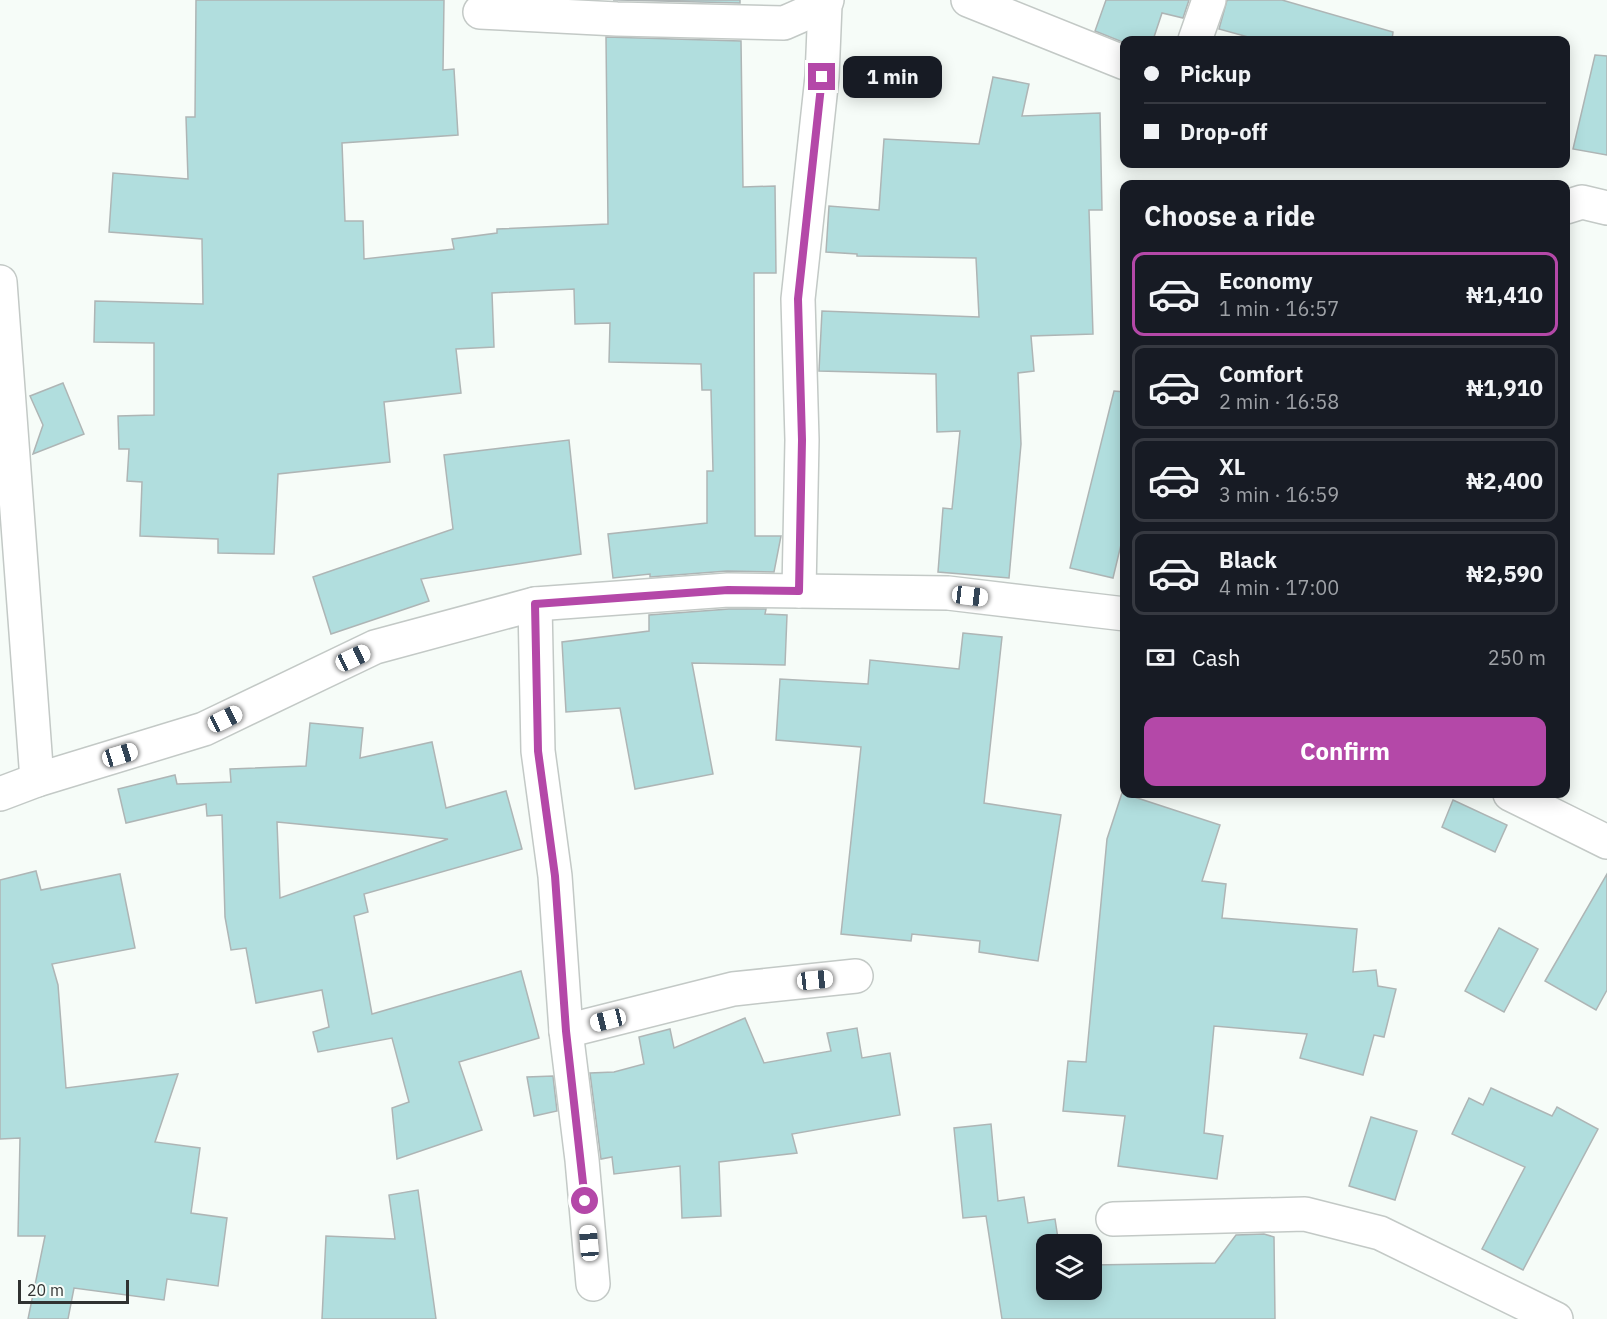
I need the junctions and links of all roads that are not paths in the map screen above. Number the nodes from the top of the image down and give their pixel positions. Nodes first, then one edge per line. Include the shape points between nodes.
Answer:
1 (968, 0) edge
2 (1209, 0) edge
3 (826, 2) edge
4 (480, 12) dead end
5 (1196, 36) edge
6 (1120, 61) edge
7 (1570, 206) edge
8 (1607, 208) edge
9 (0, 282) edge
10 (799, 591) junction
11 (535, 604) junction
12 (1120, 613) edge
13 (37, 780) junction
14 (0, 794) edge
15 (1518, 798) edge
16 (1607, 842) edge
17 (856, 976) dead end
18 (566, 1031) junction
19 (1113, 1219) dead end
20 (593, 1284) dead end
21 (1556, 1319) edge

1 - 6 street
2 - 5 street
3 - 4 street via 784,23
3 - 10 street via 822,77 798,299 802,440
7 - 8 street via 1582,202
9 - 13 street
10 - 11 street via 728,590
10 - 12 street via 948,593
11 - 13 street via 375,647 204,729
11 - 18 street via 538,751 555,876
13 - 14 street
15 - 16 street
17 - 18 street via 733,989
18 - 20 street
19 - 21 street via 1305,1214 1380,1233

